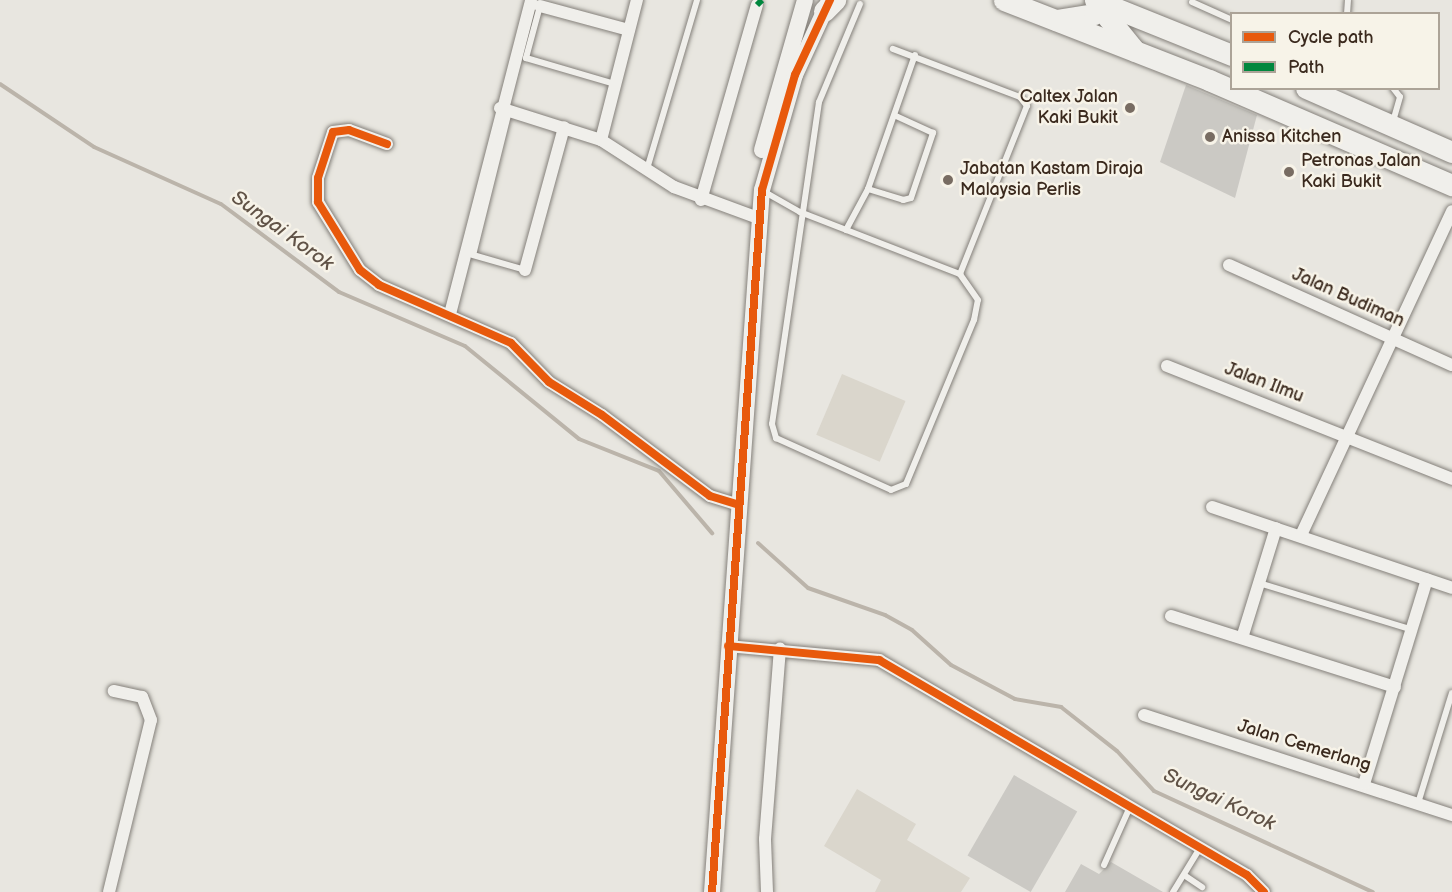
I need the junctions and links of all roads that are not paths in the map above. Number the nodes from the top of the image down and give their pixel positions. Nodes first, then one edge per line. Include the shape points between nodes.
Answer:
1 (637, 0) edge
2 (697, 0) edge
3 (1004, 0) edge
4 (1103, 1) edge
5 (802, 2) edge
6 (1192, 2) dead end
7 (535, 3) edge
8 (830, 4) edge
9 (860, 4) dead end
10 (757, 5) dead end
11 (1131, 8) edge
12 (1230, 19) edge
13 (1052, 20) junction
14 (629, 30) junction
15 (893, 49) dead end
16 (1136, 52) junction
17 (1227, 53) edge
18 (915, 55) junction
19 (1209, 80) junction
20 (615, 84) junction
21 (1230, 89) edge
22 (1232, 90) edge
23 (1314, 90) edge
24 (1395, 90) edge
25 (1339, 96) edge
26 (505, 110) junction
27 (896, 116) junction
28 (1392, 126) junction
29 (564, 127) junction
30 (601, 140) junction
31 (387, 144) dead end
32 (1452, 152) edge
33 (647, 171) junction
34 (764, 182) junction
35 (1452, 185) edge
36 (868, 189) junction
37 (701, 200) junction
38 (800, 212) junction
39 (1451, 214) edge
40 (758, 219) junction
41 (846, 230) junction
42 (1229, 265) dead end
43 (525, 270) joint
44 (960, 274) junction
45 (450, 314) junction
46 (1393, 339) junction
47 (1452, 365) edge
48 (1167, 366) dead end
49 (1348, 434) junction
50 (1452, 479) edge
51 (736, 504) junction
52 (1212, 507) dead end
53 (1276, 528) junction
54 (1302, 533) junction
55 (1427, 579) junction
56 (1259, 583) junction
57 (1452, 588) edge
58 (1171, 616) dead end
59 (1414, 630) junction
60 (1242, 638) junction
61 (728, 646) junction
62 (780, 649) junction
63 (1395, 687) junction
64 (114, 691) dead end
65 (1452, 693) edge
66 (1144, 715) dead end
67 (1364, 784) junction
68 (1419, 800) junction
69 (1130, 807) junction
70 (1452, 815) edge
71 (1200, 848) junction
72 (1104, 864) dead end
73 (1184, 875) junction
74 (1202, 888) dead end
75 (109, 892) edge
76 (712, 892) edge
77 (766, 892) edge
78 (1173, 892) edge
79 (1264, 892) edge

1 - 14 street
2 - 33 lane
3 - 13 highway
4 - 11 highway
4 - 13 highway via 1094,14
4 - 16 highway via 1109,19
5 - 34 street via 768,121 762,153
6 - 12 lane
7 - 14 street
7 - 20 lane via 526,58
7 - 26 street
8 - 34 street via 795,75
9 - 38 lane via 819,102
10 - 37 street
11 - 17 highway
13 - 16 highway
14 - 20 street
15 - 18 lane
16 - 19 highway
17 - 19 highway
18 - 27 lane
18 - 44 lane via 1020,97 1027,106
19 - 21 highway
20 - 30 street
22 - 35 highway
23 - 25 highway
24 - 28 lane via 1400,97
25 - 28 highway
26 - 29 street
26 - 43 lane via 473,255
26 - 45 street
27 - 36 lane
27 - 36 lane via 933,132 911,198 903,200
28 - 32 highway
29 - 30 street
29 - 43 street
30 - 33 street
31 - 45 street via 361,133 333,132 318,178 318,202 370,280
33 - 37 street
34 - 38 lane
34 - 40 street
36 - 41 lane
37 - 40 street
38 - 41 lane
38 - 44 lane via 773,433 781,442 891,490 906,484 974,320 978,300
39 - 46 street
40 - 51 street
41 - 44 lane
42 - 46 street, Jalan Budiman
45 - 51 street via 511,343 549,382 602,415 710,496
46 - 47 street, Jalan Budiman
46 - 49 street
48 - 49 street, Jalan Ilmu
49 - 50 street, Jalan Ilmu
49 - 54 street
51 - 61 street
52 - 53 street
53 - 54 street
53 - 56 street
54 - 55 street
55 - 57 street
55 - 59 street
56 - 59 lane
56 - 60 street
58 - 60 street
59 - 63 street
60 - 63 street
61 - 62 street
61 - 76 street
62 - 69 street via 879,660
62 - 77 street via 765,839
63 - 67 street
64 - 75 street via 142,698 151,720
65 - 68 lane
66 - 67 street, Jalan Cemerlang
67 - 68 street, Jalan Cemerlang
68 - 70 street, Jalan Cemerlang
69 - 71 street
69 - 72 lane
71 - 73 lane
71 - 79 street via 1257,881
73 - 74 lane
73 - 78 lane

